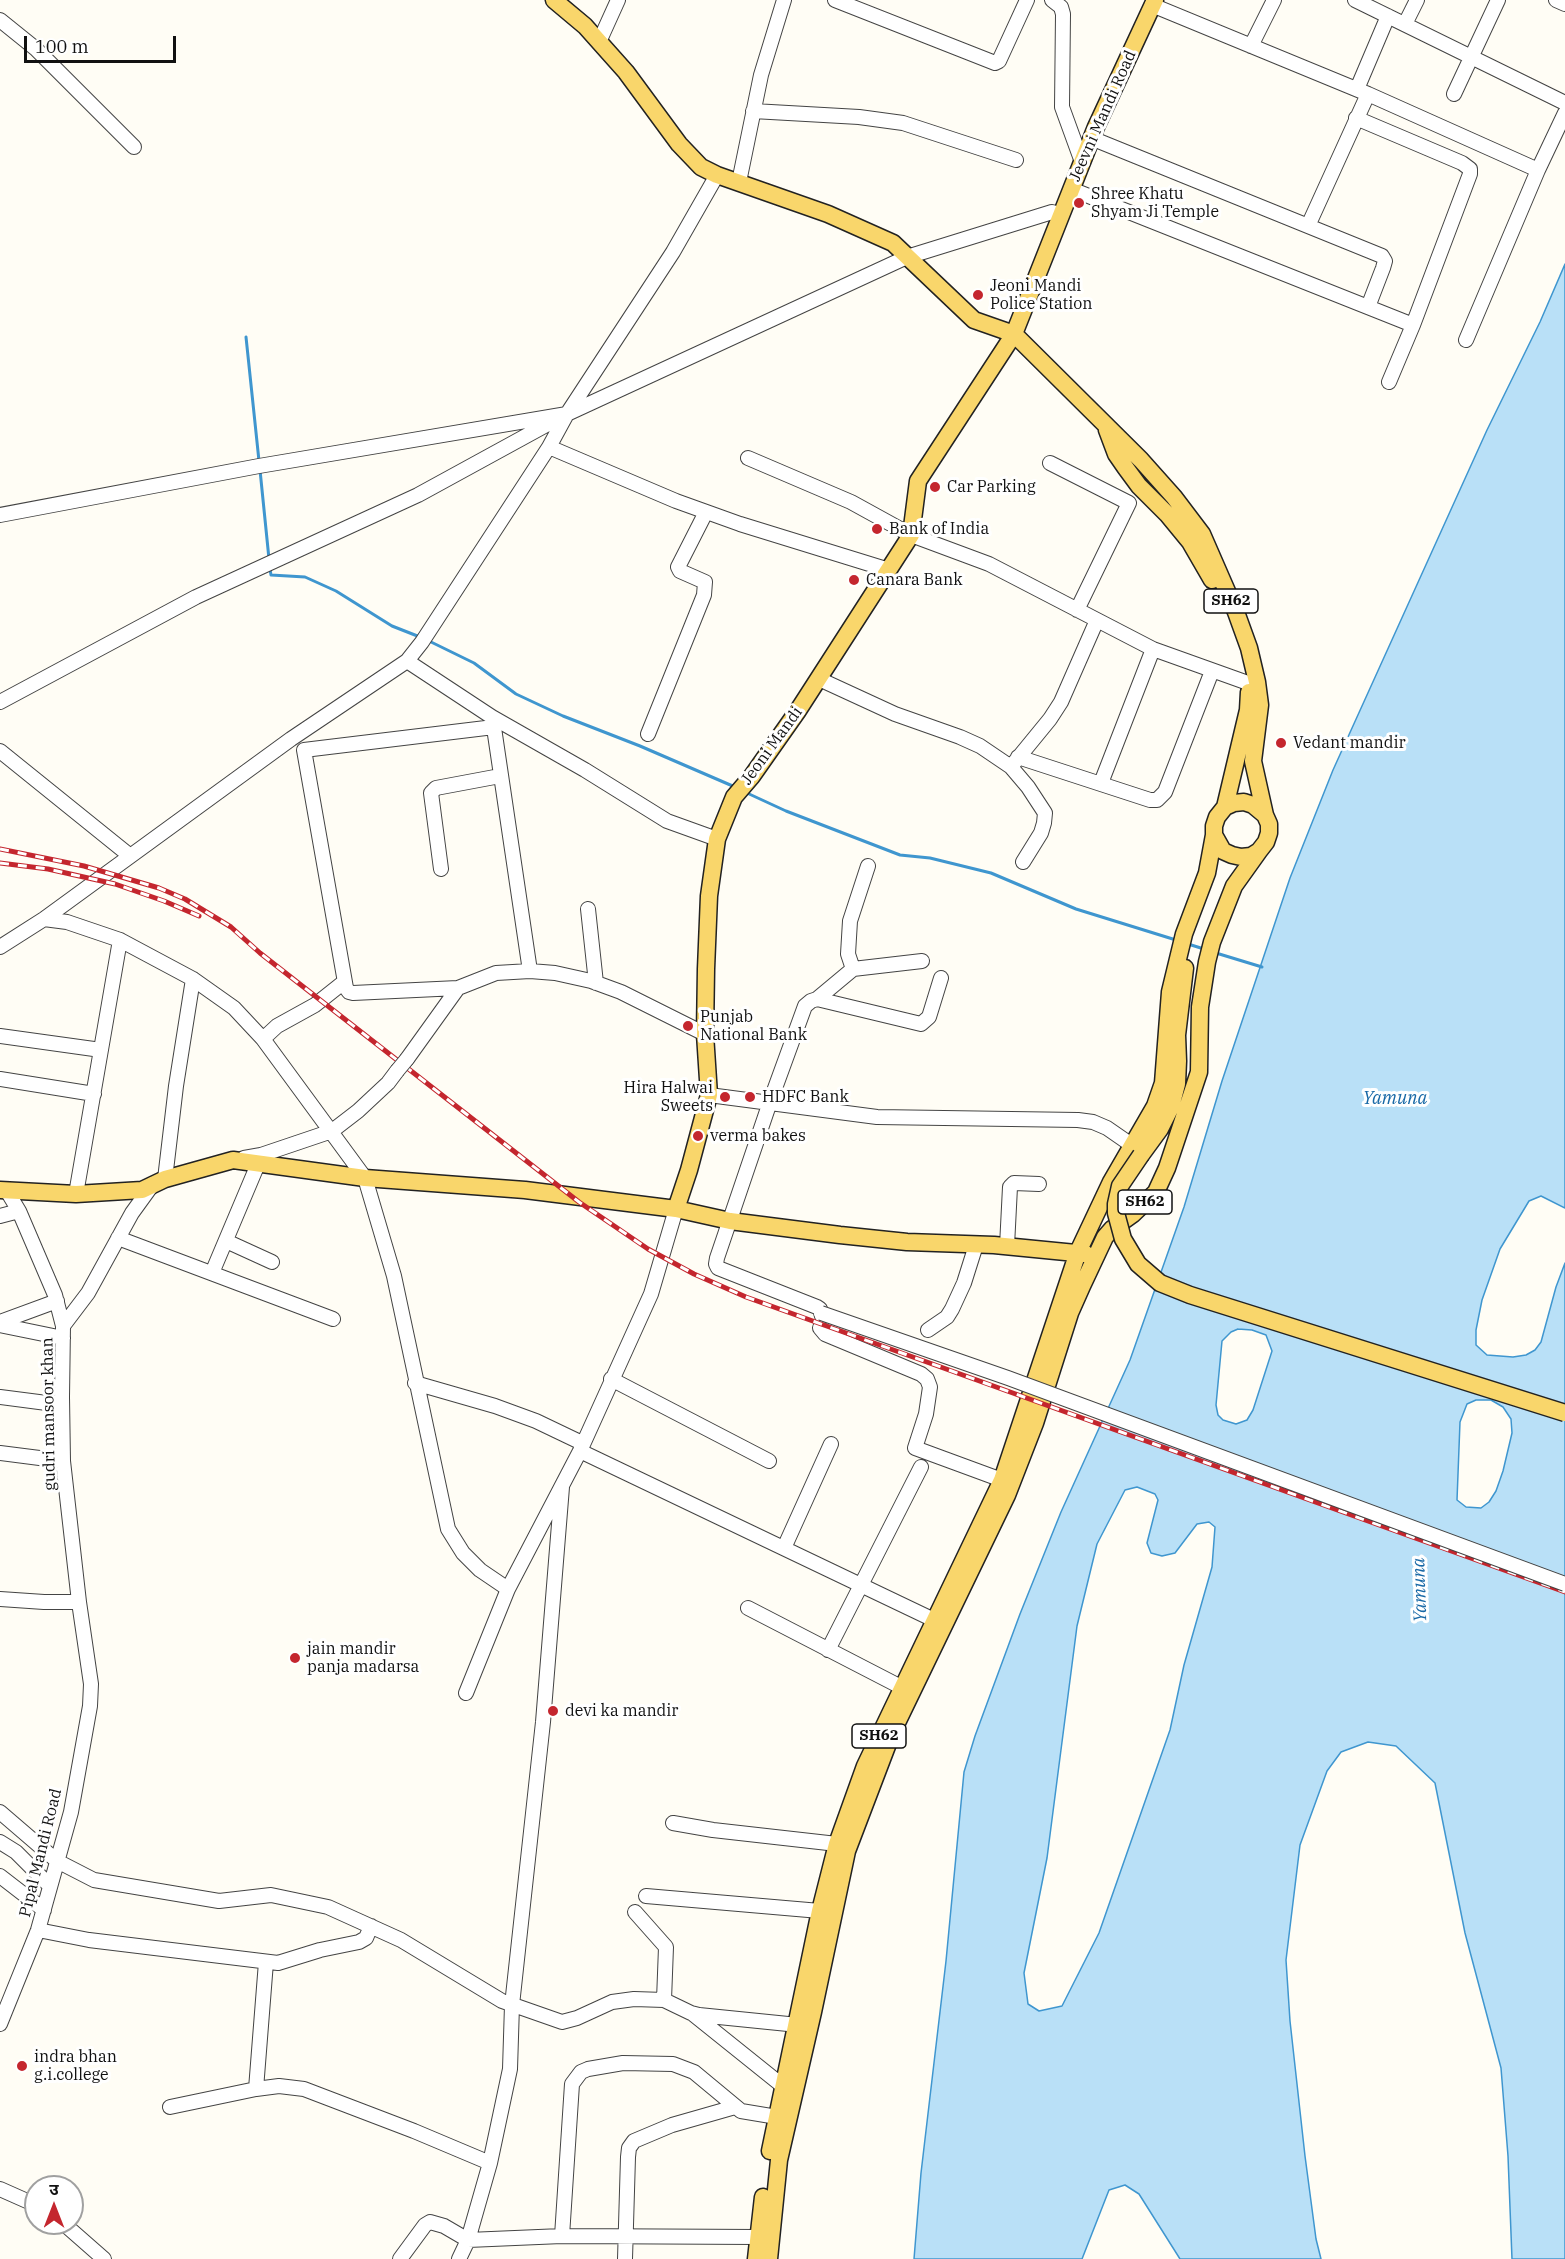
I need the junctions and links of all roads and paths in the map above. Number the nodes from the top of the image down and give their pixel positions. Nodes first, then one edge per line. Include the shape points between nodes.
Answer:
1 (554, 0) edge
2 (618, 0) edge
3 (784, 0) edge
4 (836, 0) edge
5 (1027, 0) edge
6 (1052, 0) edge
7 (1274, 0) edge
8 (1355, 0) edge
9 (1417, 0) edge
10 (1498, 0) edge
11 (1556, 0) edge
12 (1153, 2) edge
13 (1565, 4) edge
14 (872, 7) edge
15 (1388, 16) junction
16 (0, 20) edge
17 (1405, 24) junction
18 (600, 42) junction
19 (1251, 46) junction
20 (1471, 57) junction
21 (1362, 92) junction
22 (1454, 94) dead end
23 (1565, 103) edge
24 (753, 111) junction
25 (1565, 113) edge
26 (1356, 118) junction
27 (1091, 138) junction
28 (134, 147) dead end
29 (1016, 160) dead end
30 (1082, 162) junction
31 (1538, 170) junction
32 (717, 175) junction
33 (739, 183) junction
34 (1071, 189) junction
35 (1061, 215) junction
36 (1308, 226) junction
37 (907, 257) junction
38 (1368, 307) junction
39 (1413, 325) junction
40 (1014, 334) junction
41 (1466, 340) dead end
42 (1389, 382) dead end
43 (567, 414) junction
44 (1105, 424) junction
45 (549, 447) junction
46 (748, 458) dead end
47 (1050, 463) dead end
48 (1139, 486) junction
49 (1129, 504) junction
50 (706, 512) junction
51 (0, 515) edge
52 (911, 535) junction
53 (889, 570) junction
54 (1077, 610) junction
55 (1097, 620) junction
56 (1153, 649) junction
57 (407, 661) junction
58 (1212, 671) junction
59 (819, 679) junction
60 (1248, 683) junction
61 (0, 702) edge
62 (493, 722) junction
63 (648, 734) dead end
64 (291, 739) junction
65 (304, 750) junction
66 (0, 751) edge
67 (1015, 762) junction
68 (500, 776) junction
69 (1101, 783) junction
70 (1226, 807) junction
71 (1265, 815) junction
72 (1214, 836) junction
73 (717, 839) junction
74 (1259, 851) junction
75 (129, 855) junction
76 (1023, 862) dead end
77 (868, 866) dead end
78 (441, 869) dead end
79 (588, 909) dead end
80 (44, 918) junction
81 (1198, 938) junction
82 (120, 940) junction
83 (0, 947) edge
84 (1192, 958) junction
85 (922, 961) dead end
86 (853, 969) junction
87 (531, 971) junction
88 (941, 978) dead end
89 (193, 979) junction
90 (344, 982) junction
91 (596, 983) junction
92 (458, 988) junction
93 (817, 999) junction
94 (705, 1034) junction
95 (0, 1035) edge
96 (263, 1039) junction
97 (101, 1050) junction
98 (0, 1079) edge
99 (94, 1094) junction
100 (709, 1095) junction
101 (770, 1102) junction
102 (332, 1131) junction
103 (1137, 1150) junction
104 (233, 1160) junction
105 (258, 1164) junction
106 (365, 1178) junction
107 (159, 1181) junction
108 (1039, 1184) dead end
109 (3, 1190) edge
110 (76, 1194) junction
111 (676, 1209) junction
112 (19, 1211) junction
113 (0, 1216) edge
114 (730, 1221) junction
115 (118, 1238) junction
116 (225, 1241) junction
117 (976, 1245) junction
118 (1007, 1246) junction
119 (1078, 1252) junction
120 (1096, 1256) junction
121 (272, 1262) dead end
122 (212, 1274) junction
123 (57, 1301) junction
124 (333, 1319) dead end
125 (821, 1319) junction
126 (0, 1324) edge
127 (928, 1330) dead end
128 (63, 1332) junction
129 (611, 1379) junction
130 (415, 1383) junction
131 (0, 1397) edge
132 (62, 1405) junction
133 (1565, 1413) edge
134 (831, 1444) dead end
135 (581, 1447) junction
136 (0, 1452) edge
137 (63, 1461) junction
138 (769, 1461) dead end
139 (921, 1467) dead end
140 (1002, 1480) junction
141 (562, 1487) junction
142 (784, 1548) junction
143 (1565, 1584) edge
144 (861, 1585) junction
145 (508, 1589) junction
146 (0, 1599) edge
147 (79, 1602) junction
148 (748, 1608) dead end
149 (934, 1620) junction
150 (828, 1650) junction
151 (91, 1684) joint
152 (901, 1687) junction
153 (466, 1693) dead end
154 (0, 1812) edge
155 (673, 1823) dead end
156 (0, 1842) edge
157 (837, 1844) junction
158 (57, 1861) junction
159 (0, 1876) edge
160 (50, 1886) junction
161 (646, 1896) dead end
162 (44, 1910) junction
163 (820, 1911) junction
164 (635, 1912) dead end
165 (371, 1926) junction
166 (38, 1930) junction
167 (266, 1962) junction
168 (664, 2000) junction
169 (512, 2005) junction
170 (691, 2013) junction
171 (0, 2024) edge
172 (798, 2025) junction
173 (784, 2087) junction
174 (256, 2089) junction
175 (170, 2107) dead end
176 (735, 2107) junction
177 (777, 2116) junction
178 (490, 2163) junction
179 (0, 2189) edge
180 (24, 2200) edge
181 (77, 2235) edge
182 (562, 2236) junction
183 (625, 2237) junction
184 (758, 2237) junction
185 (468, 2240) junction
186 (104, 2259) edge
187 (400, 2259) edge
188 (459, 2259) edge
189 (625, 2259) edge
190 (756, 2259) edge
191 (769, 2259) edge

1 - 18 main road
2 - 18 street
3 - 24 street
4 - 14 street
5 - 14 street via 997,63
6 - 30 street via 1063,14 1062,106
7 - 19 street
8 - 15 street
9 - 17 street
10 - 20 street
11 - 13 street
12 - 19 street
12 - 27 main road, Jeevni Mandi Road
15 - 17 street
15 - 21 street
16 - 28 street via 36,49
17 - 20 street
18 - 32 main road via 679,144 701,167
19 - 21 street
20 - 22 street
20 - 23 street
21 - 26 street
21 - 31 street
24 - 29 street via 903,123
24 - 33 street
25 - 31 street
26 - 36 street
26 - 39 street via 1470,169
27 - 30 main road, Jeevni Mandi Road
27 - 36 street
30 - 34 main road, Jeevni Mandi Road
31 - 41 street
32 - 33 main road
32 - 43 street via 673,252
33 - 37 main road via 828,214 893,243
34 - 35 main road, Jeevni Mandi Road
34 - 38 street
35 - 37 street via 1052,212
35 - 40 main road, Jeevni Mandi Road
36 - 38 street via 1382,256 1383,268
37 - 40 main road via 974,320
37 - 43 street
38 - 39 street
39 - 42 street
40 - 44 main road, SH62
40 - 52 main road, Jeoni Mandi via 918,481
43 - 45 street
43 - 51 street
43 - 61 street via 417,495 196,597
44 - 48 main road, SH62 via 1116,454
44 - 71 main road, SH62 via 1174,497 1202,534 1236,612 1257,682 1260,705 1252,754
45 - 50 street
45 - 57 street
46 - 52 street via 851,502
47 - 49 street
48 - 49 street
48 - 60 main road, SH62 via 1190,542 1206,568 1234,629
49 - 54 street
50 - 53 street
50 - 63 street via 678,567 705,582 704,595
52 - 53 main road, Jeoni Mandi
52 - 54 street via 989,564
53 - 59 main road, Jeoni Mandi
54 - 55 street
55 - 56 street
55 - 67 street via 1061,702
56 - 58 street
56 - 69 street
57 - 62 street
57 - 64 street
58 - 60 street
58 - 69 street via 1162,797 1150,800
59 - 67 street
59 - 73 main road, Jeoni Mandi via 734,797
60 - 70 main road, SH62 via 1248,710
62 - 65 street
62 - 68 street
62 - 73 street via 585,770 667,821
64 - 65 street
64 - 75 street
65 - 90 street
66 - 75 street
67 - 69 street
67 - 76 street via 1045,813 1041,833
68 - 78 street via 436,788 431,793
68 - 87 street
70 - 71 main road via 1244,802
70 - 72 main road via 1217,817
71 - 74 main road via 1269,833
72 - 74 main road via 1223,850 1232,855 1251,856
72 - 81 main road, SH62
73 - 94 main road, Jeoni Mandi via 709,896
74 - 81 main road, SH62
75 - 80 street
77 - 86 street via 850,921 848,954
79 - 91 street
80 - 82 street
80 - 83 street
81 - 84 main road, SH62
81 - 84 main road, SH62
82 - 89 street
82 - 97 street
84 - 103 main road, SH62 via 1170,992 1163,1083
84 - 103 main road via 1171,1107 1160,1129
84 - 120 main road, SH62 via 1200,1007 1199,1072 1156,1192 1112,1229
85 - 86 street
86 - 93 street
87 - 91 street
87 - 92 street via 488,975
88 - 93 street via 929,1017 921,1024
89 - 96 street via 234,1008
89 - 107 street
90 - 92 street via 353,993
90 - 96 street
91 - 94 street
92 - 102 street, bridge via 388,1083
93 - 101 street via 805,1006
94 - 100 main road, Jeoni Mandi
95 - 97 street
96 - 102 street
97 - 99 street
98 - 99 street
99 - 110 street
100 - 101 street
100 - 111 main road, Jeoni Mandi
101 - 103 street via 877,1117 1078,1120 1107,1128
101 - 114 street
102 - 104 street via 261,1155
102 - 106 street
103 - 119 main road, SH62 via 1112,1182
103 - 133 main road, bridge via 1120,1186 1116,1213 1123,1239 1138,1264 1160,1283
104 - 105 main road
104 - 107 main road
105 - 106 main road
105 - 116 street
106 - 111 main road via 525,1190
106 - 130 street via 394,1276
107 - 110 main road via 142,1190
107 - 115 street via 132,1213
108 - 118 street via 1014,1183 1010,1187
109 - 110 main road
109 - 112 street, gudri mansoor khan
111 - 114 main road
111 - 129 street via 651,1294
112 - 113 street
112 - 123 street, gudri mansoor khan
114 - 117 main road via 907,1242
114 - 125 street via 717,1258 718,1268 817,1307
115 - 122 street
115 - 128 street
116 - 121 street
116 - 122 street
117 - 118 main road
117 - 127 street via 952,1310
118 - 119 main road
119 - 120 main road
119 - 140 main road, SH62
120 - 191 main road, SH62 via 1070,1313 1007,1495 892,1733 847,1851 779,2160
122 - 124 street
123 - 126 street
123 - 128 street, gudri mansoor khan
125 - 140 street via 825,1334 927,1379 930,1387 926,1414 915,1448
125 - 143 street, bridge via 1008,1378
126 - 128 street
128 - 132 street, gudri mansoor khan
129 - 135 street
129 - 138 street
130 - 135 street via 536,1421
130 - 145 street via 448,1529 463,1553
131 - 132 street
132 - 137 street, gudri mansoor khan
134 - 142 street
135 - 141 street
135 - 142 street
136 - 137 street
137 - 147 street, gudri mansoor khan
139 - 144 street
140 - 149 main road, SH62
141 - 145 street
141 - 169 street via 543,1722
142 - 144 street
144 - 149 street
144 - 150 street
145 - 153 street
146 - 147 street
147 - 151 street, gudri mansoor khan
148 - 150 street
149 - 152 main road, SH62
150 - 152 street
151 - 158 street, Pipal Mandi Road via 71,1812
152 - 157 main road, SH62 via 865,1766
154 - 158 street
155 - 157 street
156 - 160 street via 16,1852
157 - 163 main road, SH62
158 - 160 street, Pipal Mandi Road
158 - 165 street via 94,1880 219,1901 271,1895 328,1907
159 - 162 street
160 - 162 street, Pipal Mandi Road
161 - 163 street
162 - 166 street, Pipal Mandi Road
163 - 172 main road, SH62
164 - 168 street via 666,1947
165 - 167 street via 366,1938 359,1942 284,1962
165 - 169 street
166 - 167 street
166 - 171 street, Pipal Mandi Road
167 - 174 street
168 - 169 street via 612,2002 562,2022
168 - 170 street
169 - 178 street via 510,2069
170 - 172 street
170 - 173 street
172 - 173 main road, SH62
173 - 177 main road, SH62
174 - 175 street
174 - 178 street via 279,2086 304,2090
176 - 177 street via 747,2113
176 - 182 street via 694,2072 673,2064 623,2063 581,2072 572,2084
176 - 183 street via 672,2125 634,2141 628,2157
177 - 184 main road, SH62
178 - 185 street
179 - 180 street
181 - 186 street
182 - 183 street
182 - 185 street
183 - 184 street
183 - 189 street
184 - 190 main road, SH62
185 - 187 street via 430,2222
185 - 188 street

